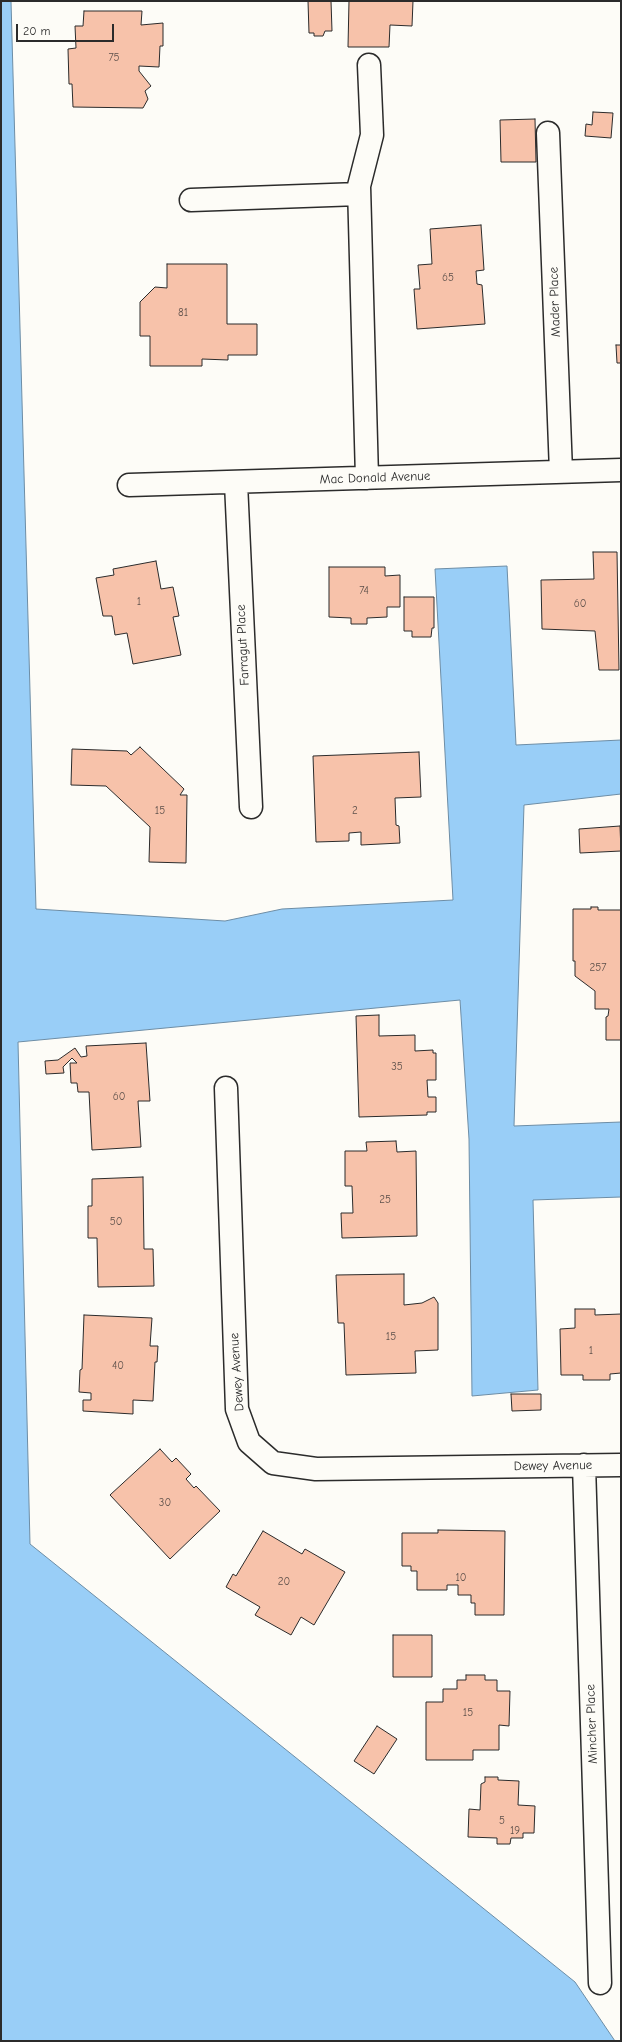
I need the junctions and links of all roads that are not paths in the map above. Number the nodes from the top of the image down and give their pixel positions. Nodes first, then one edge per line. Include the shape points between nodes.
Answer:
1 (369, 65) dead end
2 (548, 133) dead end
3 (359, 194) junction
4 (191, 200) dead end
5 (621, 470) edge
6 (561, 472) junction
7 (367, 478) junction
8 (236, 483) junction
9 (129, 485) dead end
10 (251, 807) dead end
11 (226, 1088) dead end
12 (584, 1465) junction
13 (621, 1465) edge
14 (600, 1983) dead end

1 - 3 street via 372,135
2 - 6 street, Mader Place
3 - 4 street
3 - 7 street
5 - 6 street, Mac Donald Avenue
6 - 7 street, Mac Donald Avenue
7 - 8 street, Mac Donald Avenue
8 - 9 street, Mac Donald Avenue
8 - 10 street, Farragut Place
11 - 12 street, Dewey Avenue via 237,1409 249,1442 273,1463 316,1469
12 - 13 street, Dewey Avenue
12 - 14 street, Mincher Place

